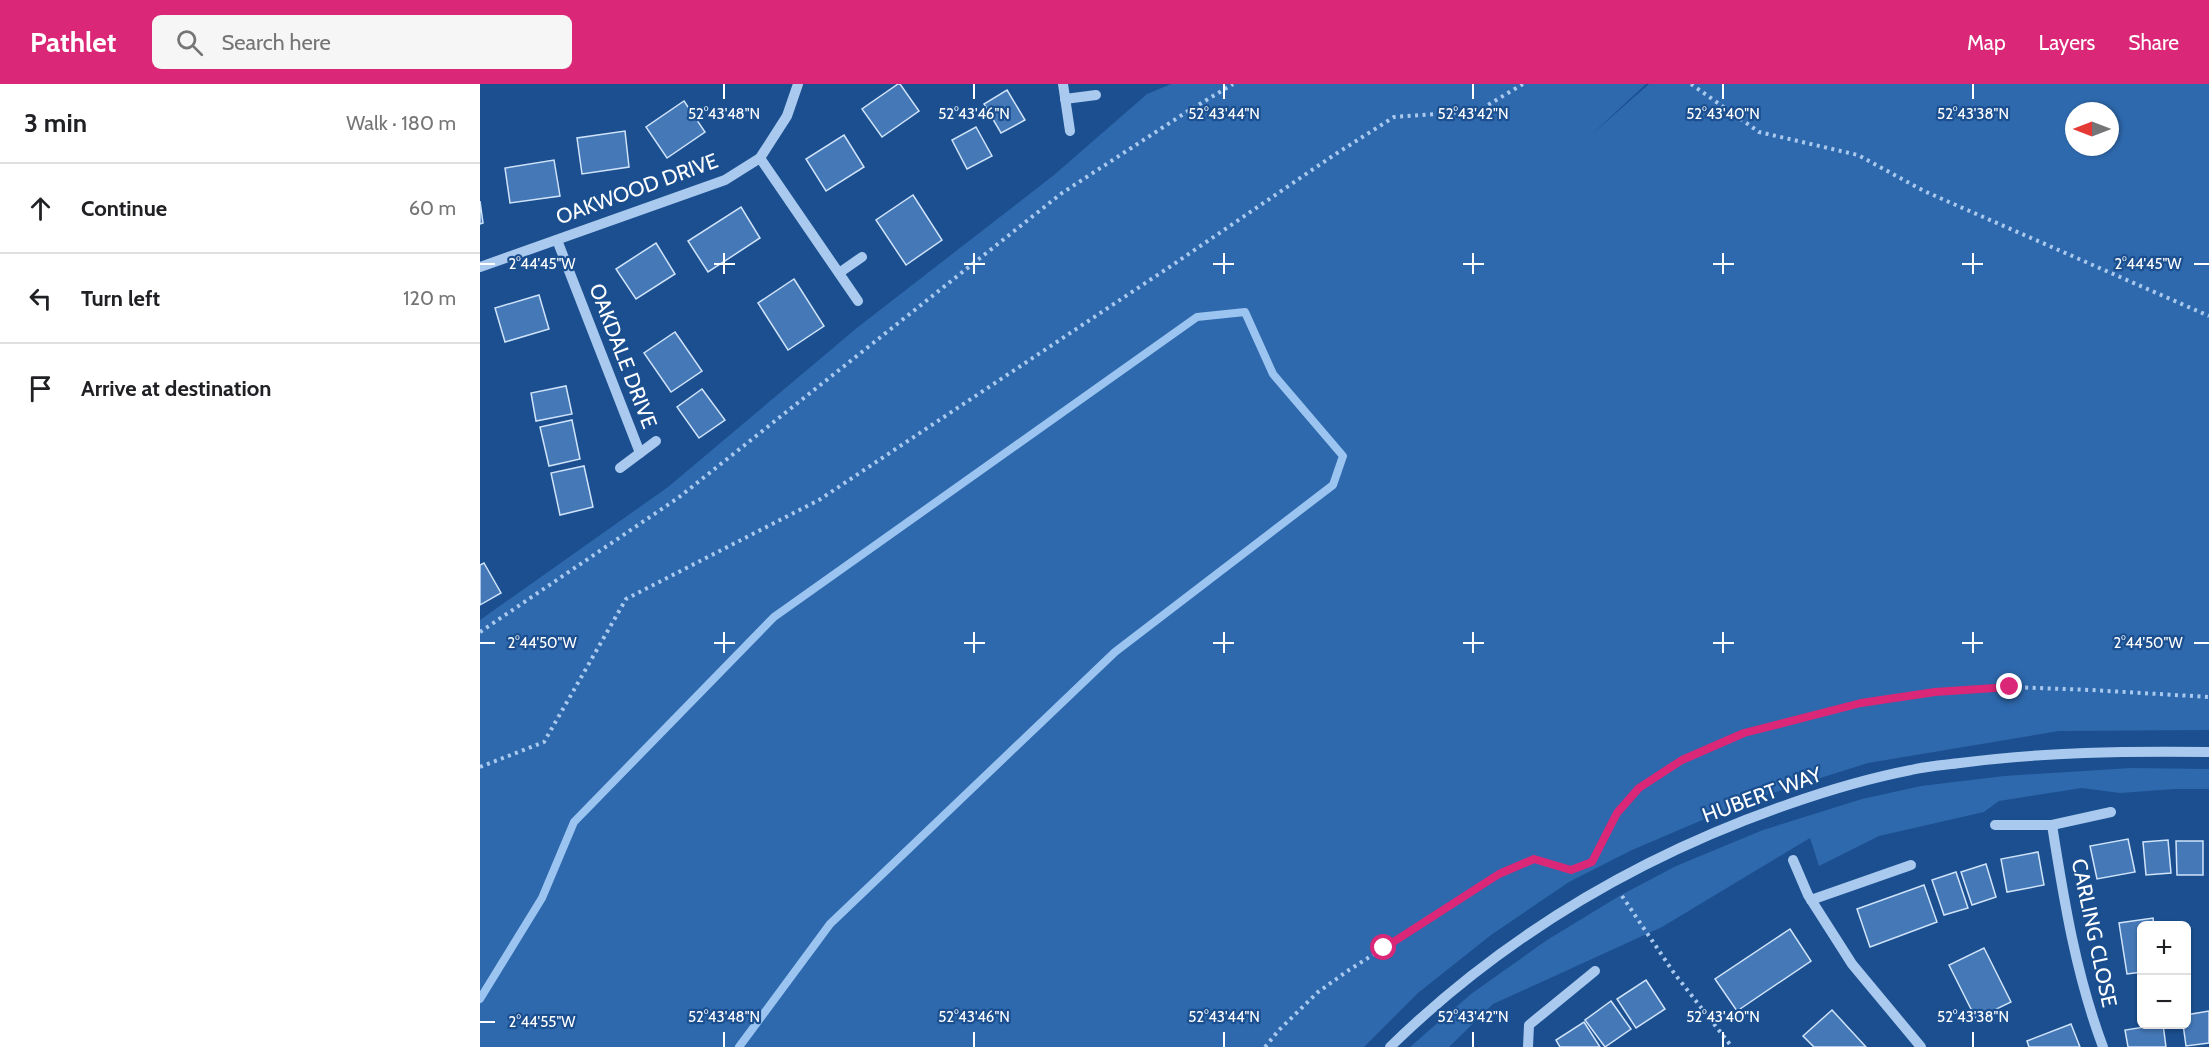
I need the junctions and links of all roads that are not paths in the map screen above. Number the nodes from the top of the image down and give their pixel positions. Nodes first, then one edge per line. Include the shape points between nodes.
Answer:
1 (798, 84) edge
2 (1063, 84) edge
3 (1096, 95) dead end
4 (1065, 99) junction
5 (1070, 131) dead end
6 (760, 158) junction
7 (557, 240) junction
8 (862, 257) dead end
9 (480, 267) edge
10 (839, 273) junction
11 (858, 301) dead end
12 (656, 441) dead end
13 (640, 453) junction
14 (620, 468) dead end
15 (2209, 752) edge
16 (2111, 812) dead end
17 (1995, 825) dead end
18 (2052, 825) junction
19 (1793, 860) dead end
20 (1911, 865) dead end
21 (1811, 900) junction
22 (1595, 971) dead end
23 (1390, 1047) edge
24 (1528, 1047) edge
25 (1921, 1047) edge
26 (2103, 1047) edge

1 - 6 street, OAKWOOD DRIVE via 787,116
2 - 4 street
3 - 4 street
4 - 5 street
6 - 7 street, OAKWOOD DRIVE via 725,180
6 - 10 street
7 - 9 street, OAKWOOD DRIVE
7 - 13 street, OAKDALE DRIVE
8 - 10 street
10 - 11 street
12 - 13 street, OAKDALE DRIVE
13 - 14 street, OAKDALE DRIVE
15 - 23 street, HUBERT WAY via 2106,751 2012,756 1911,770 1826,792 1739,821 1612,880 1548,919 1485,965
16 - 18 street
17 - 18 street
18 - 26 street, CARLING CLOSE via 2079,974
19 - 21 street
20 - 21 street
21 - 25 street via 1852,964
22 - 24 street via 1529,1025

